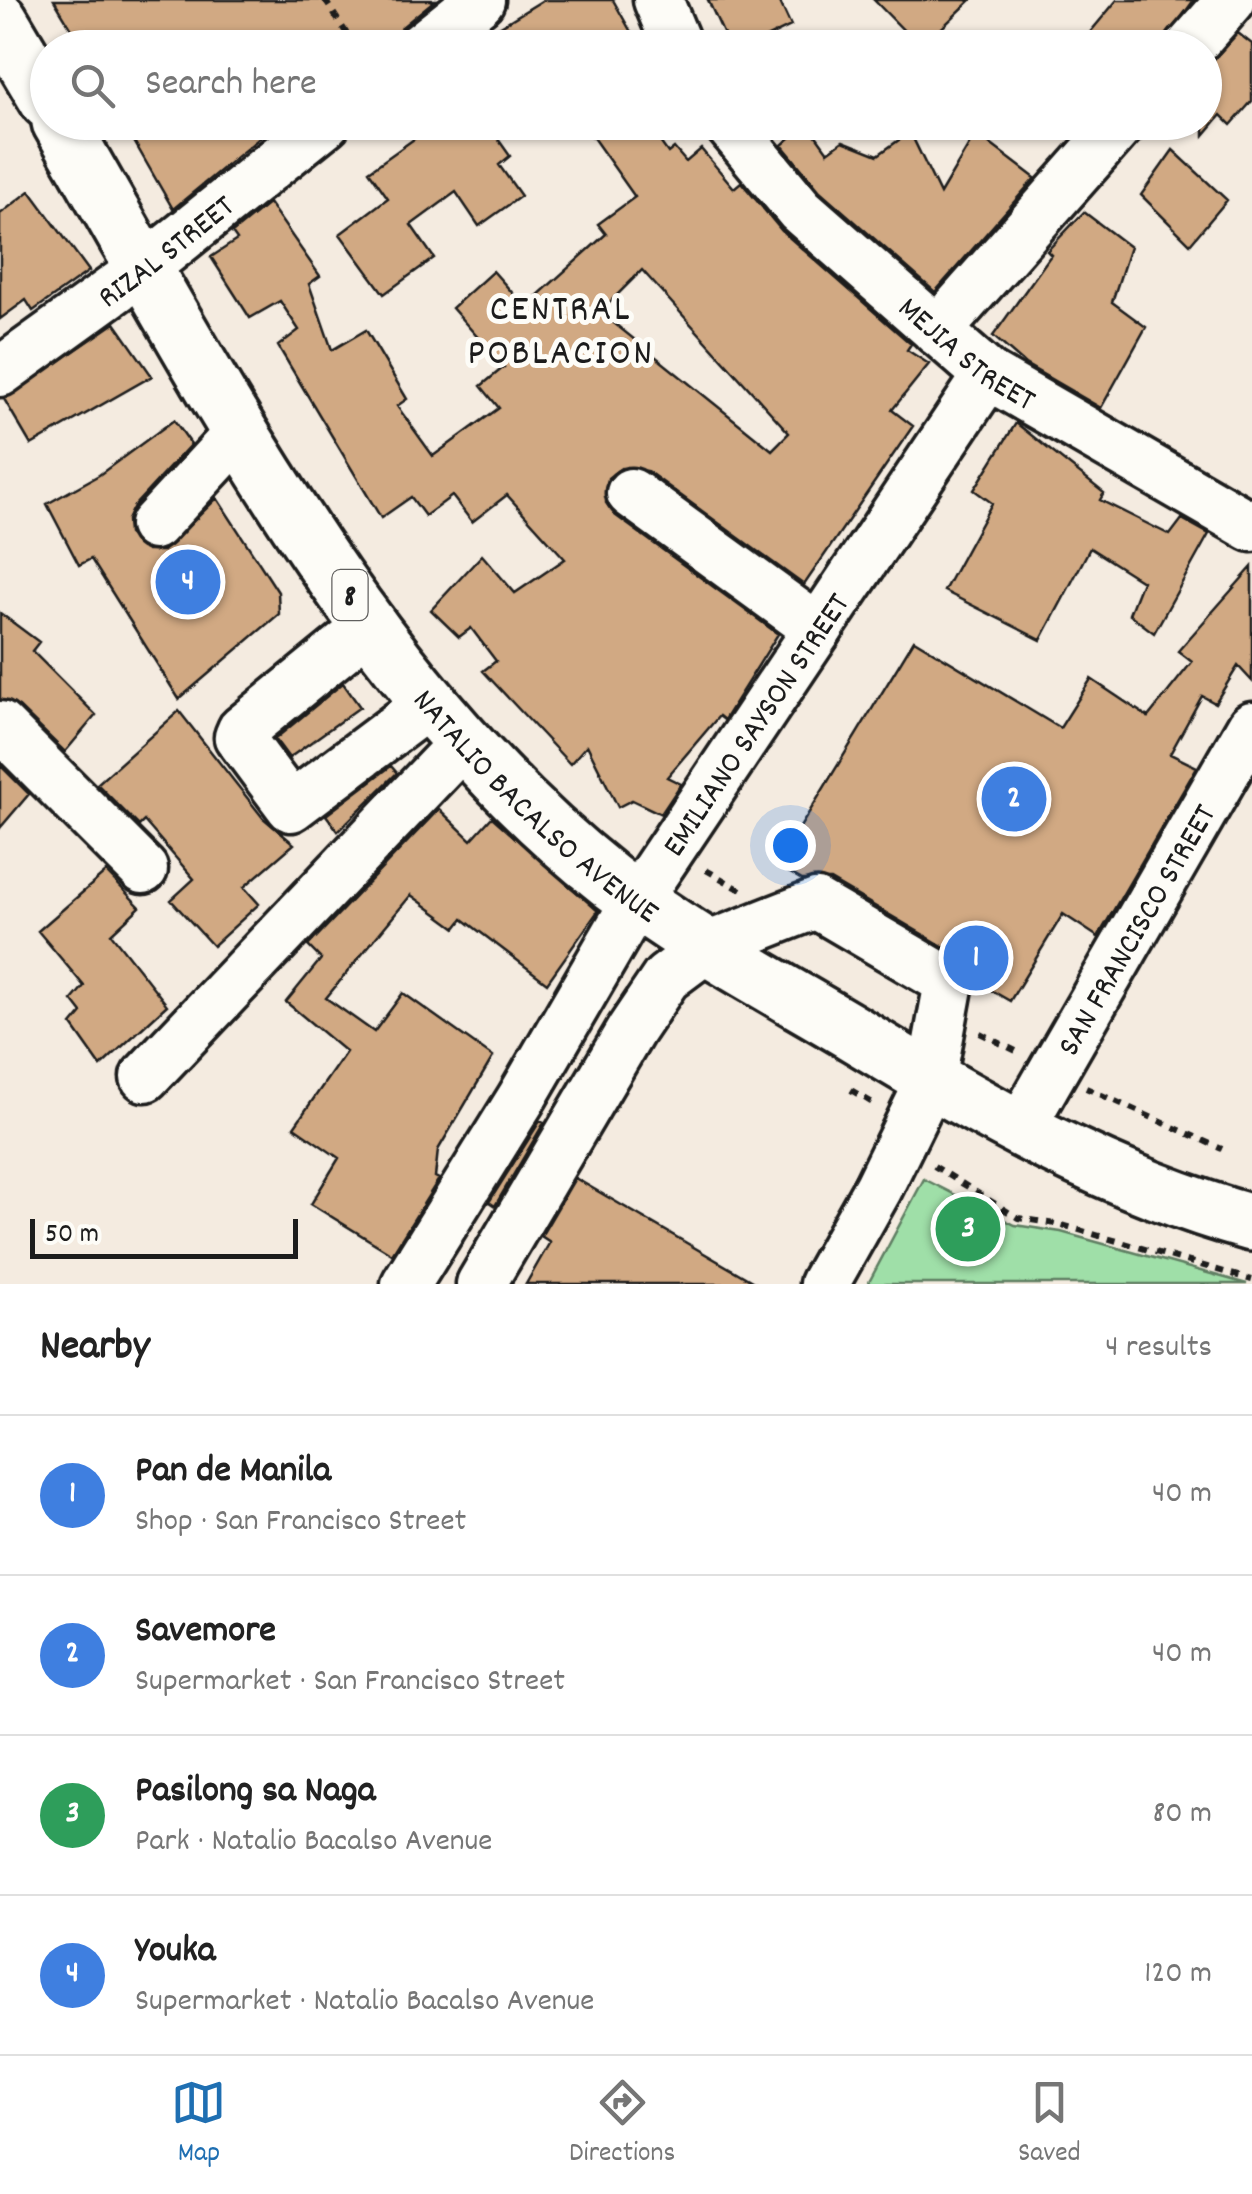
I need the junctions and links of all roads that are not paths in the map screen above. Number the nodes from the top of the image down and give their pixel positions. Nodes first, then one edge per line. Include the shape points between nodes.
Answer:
1 (480, 0) edge
2 (658, 0) edge
3 (1232, 0) edge
4 (0, 20) edge
5 (442, 30) edge
6 (670, 30) edge
7 (1205, 30) edge
8 (30, 71) edge
9 (70, 140) edge
10 (304, 140) edge
11 (741, 140) edge
12 (1106, 140) edge
13 (144, 268) junction
14 (937, 330) junction
15 (0, 372) edge
16 (988, 374) junction
17 (240, 432) junction
18 (631, 493) dead end
19 (154, 525) dead end
20 (1252, 527) edge
21 (372, 624) junction
22 (818, 629) junction
23 (448, 721) junction
24 (0, 726) edge
25 (1252, 726) edge
26 (143, 869) dead end
27 (637, 899) junction
28 (709, 946) junction
29 (146, 1077) dead end
30 (920, 1103) junction
31 (1019, 1130) junction
32 (1252, 1223) edge
33 (406, 1284) edge
34 (481, 1284) edge
35 (824, 1284) edge

1 - 5 street
2 - 6 street
3 - 7 street
4 - 8 highway
9 - 13 highway, NATALIO BACALSO AVENUE / 8
10 - 13 street, RIZAL STREET
11 - 14 street, MEJIA STREET via 800,210
12 - 14 street
13 - 15 street, RIZAL STREET
13 - 17 highway, NATALIO BACALSO AVENUE / 8
14 - 16 street, MEJIA STREET
16 - 20 street, MEJIA STREET
16 - 22 street, EMILIANO SAYSON STREET
17 - 19 street
17 - 21 highway, NATALIO BACALSO AVENUE / 8
18 - 22 street
21 - 23 highway, NATALIO BACALSO AVENUE / 8
21 - 23 street via 242,730 240,737 291,806
22 - 27 street, EMILIANO SAYSON STREET
23 - 27 highway, NATALIO BACALSO AVENUE / 8 via 495,777
23 - 29 street
24 - 26 street
25 - 31 street, SAN FRANCISCO STREET
27 - 28 highway, NATALIO BACALSO AVENUE / 8
27 - 33 street, EMILIANO SAYSON STREET
28 - 30 highway, NATALIO BACALSO AVENUE / 8
28 - 30 street via 816,904 949,982
28 - 34 street via 666,978
30 - 31 highway, NATALIO BACALSO AVENUE / 8
30 - 35 street
31 - 32 highway, NATALIO BACALSO AVENUE / 8 via 1112,1173

